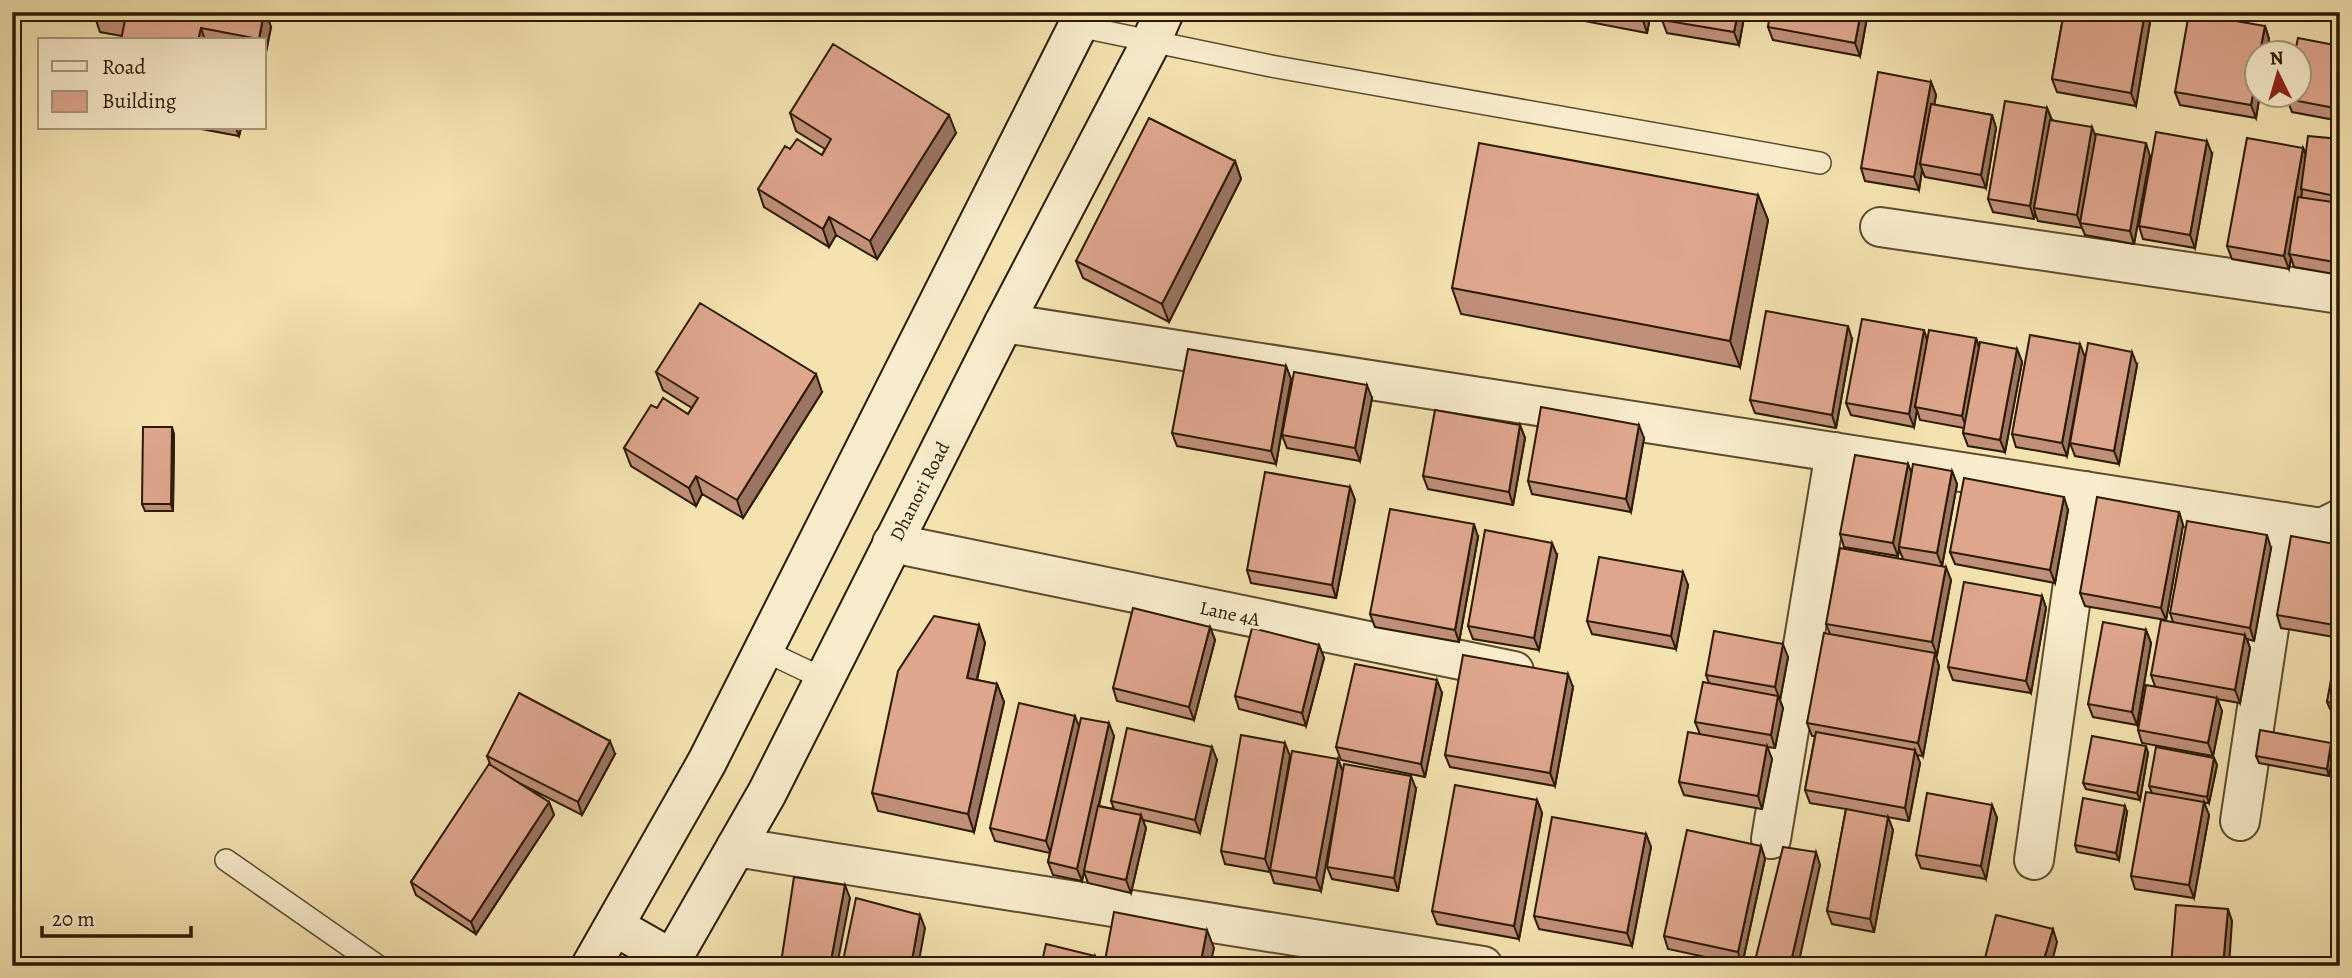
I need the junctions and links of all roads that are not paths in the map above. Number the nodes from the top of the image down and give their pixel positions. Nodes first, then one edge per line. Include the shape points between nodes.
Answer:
1 (1081, 19) edge
2 (1157, 27) edge
3 (1820, 163) dead end
4 (1880, 227) dead end
5 (2340, 294) edge
6 (1004, 323) junction
7 (1835, 452) junction
8 (2086, 491) junction
9 (2340, 520) edge
10 (2285, 522) junction
11 (892, 543) junction
12 (764, 650) junction
13 (1541, 677) edge
14 (824, 679) junction
15 (2240, 821) dead end
16 (1771, 839) dead end
17 (736, 847) junction
18 (226, 860) dead end
19 (2034, 860) dead end
20 (614, 926) junction
21 (670, 962) edge
22 (378, 966) edge
23 (592, 966) edge
24 (1483, 966) edge

1 - 2 lane
1 - 12 street
2 - 3 lane via 1271,66
2 - 6 street, Dhanori Road
4 - 5 street
6 - 7 street
6 - 11 street, Dhanori Road
7 - 8 street
7 - 16 street
8 - 10 street
8 - 19 street
9 - 10 street via 2322,528
10 - 15 street
11 - 13 street, Lane 4A
11 - 14 street, Dhanori Road
12 - 14 lane
12 - 20 street
14 - 17 street, Dhanori Road
17 - 21 street, Dhanori Road
17 - 24 street
18 - 22 lane
20 - 21 street
20 - 23 street

